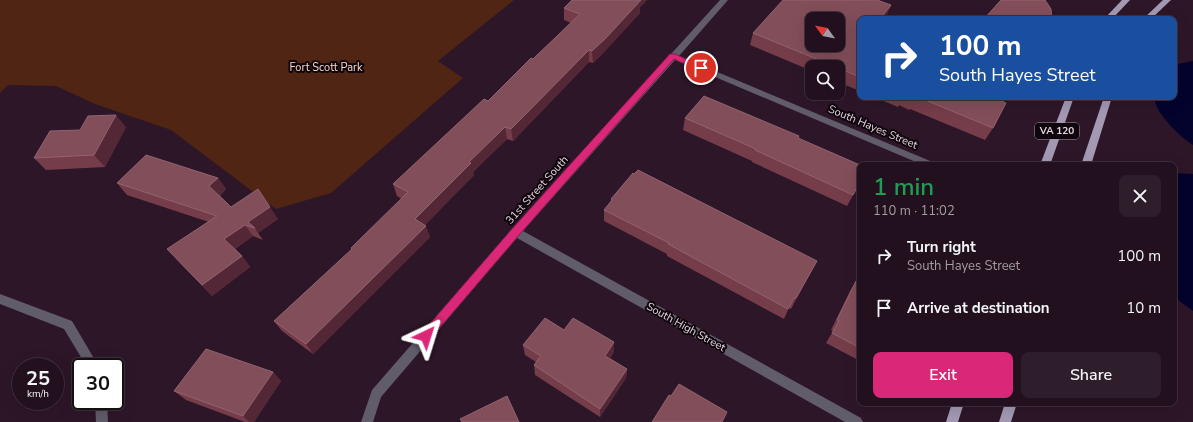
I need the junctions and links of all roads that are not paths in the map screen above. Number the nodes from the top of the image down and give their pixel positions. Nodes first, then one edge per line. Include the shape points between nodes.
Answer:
1 (724, 0) edge
2 (1126, 0) edge
3 (1167, 0) edge
4 (1111, 16) edge
5 (1150, 16) edge
6 (672, 56) junction
7 (1069, 100) edge
8 (1107, 100) edge
9 (925, 162) edge
10 (1046, 162) edge
11 (1087, 162) edge
12 (516, 232) junction
13 (0, 299) edge
14 (88, 358) edge
15 (957, 406) edge
16 (1010, 406) edge
17 (101, 410) edge
18 (102, 422) edge
19 (367, 422) edge
20 (857, 422) edge
21 (952, 422) edge
22 (1005, 422) edge

1 - 6 street, 31st Street South
2 - 4 main road
3 - 5 main road
6 - 9 street, South Hayes Street
6 - 12 street, 31st Street South
7 - 10 main road, VA 120
8 - 11 main road, VA 120
12 - 19 street, 31st Street South via 376,394
12 - 20 street, South High Street
13 - 14 street via 68,325
15 - 21 main road
16 - 22 main road
17 - 18 street

